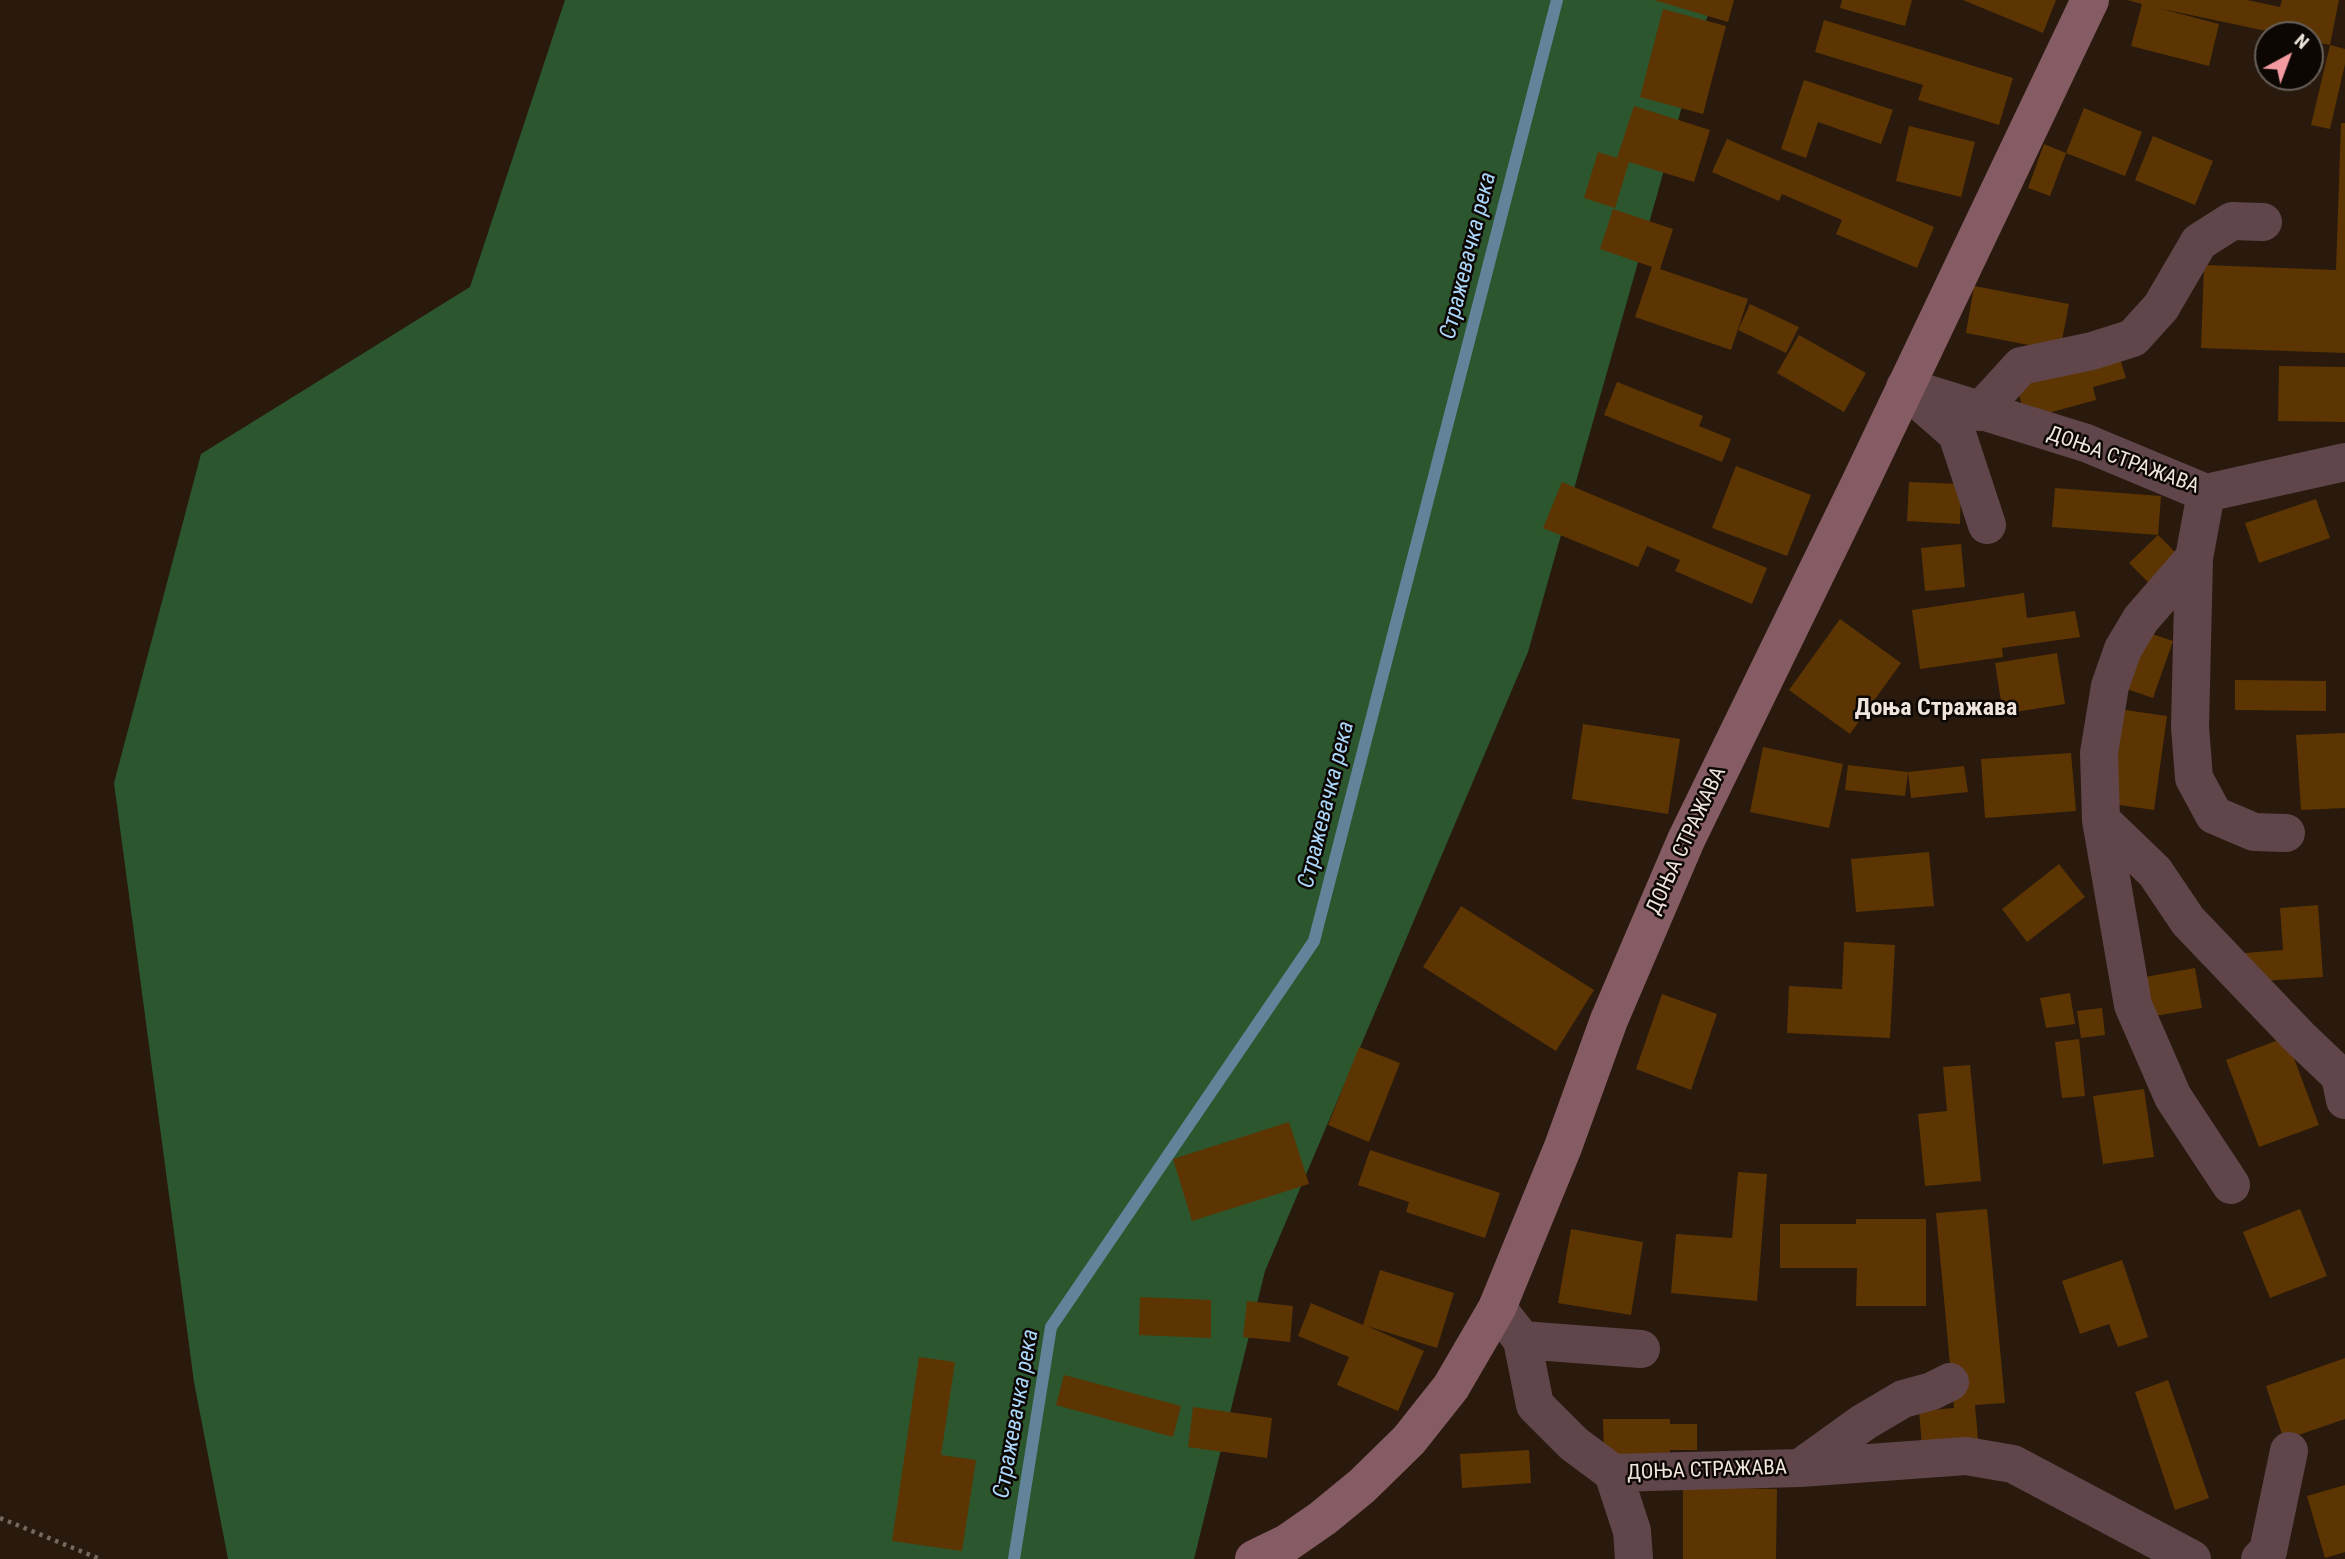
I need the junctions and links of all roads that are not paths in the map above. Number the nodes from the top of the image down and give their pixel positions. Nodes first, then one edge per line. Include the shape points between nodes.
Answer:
1 (2090, 0) edge
2 (2263, 222) dead end
3 (1905, 387) junction
4 (1979, 412) junction
5 (2345, 462) edge
6 (2206, 493) junction
7 (1987, 525) dead end
8 (2194, 558) junction
9 (2101, 820) junction
10 (2286, 833) dead end
11 (2345, 1100) edge
12 (2231, 1185) dead end
13 (1497, 1308) junction
14 (1521, 1340) junction
15 (1641, 1349) dead end
16 (1950, 1382) dead end
17 (2289, 1451) dead end
18 (1800, 1468) junction
19 (1614, 1473) junction
20 (1254, 1559) edge
21 (1634, 1559) edge
22 (2192, 1559) edge
23 (2260, 1559) edge

1 - 3 main road, ДОЊА СТРАЖАВА
2 - 4 street via 2232,221 2199,242 2161,307 2133,338 2021,366
3 - 4 street, ДОЊА СТРАЖАВА
3 - 7 street via 1957,434
3 - 13 main road, ДОЊА СТРАЖАВА via 1680,852
4 - 6 street, ДОЊА СТРАЖАВА via 2086,443
5 - 6 street, ДОЊА СТРАЖАВА
6 - 8 street
8 - 9 street via 2141,618 2123,649 2110,686 2099,753
8 - 10 street via 2190,727 2194,778 2214,815 2254,832
9 - 11 street via 2155,872 2188,921 2340,1076
9 - 12 street via 2133,1005 2174,1097
13 - 14 street, ДОЊА СТРАЖАВА
13 - 20 main road, ДОЊА СТРАЖАВА via 1451,1387 1409,1440 1323,1518
14 - 15 street
14 - 19 street, ДОЊА СТРАЖАВА via 1535,1405 1574,1444
16 - 18 street, ДОЊА СТРАЖАВА via 1903,1399
17 - 23 street via 2268,1551
18 - 19 street, ДОЊА СТРАЖАВА
18 - 22 street, ДОЊА СТРАЖАВА via 1966,1456 2013,1464
19 - 21 street via 1632,1531

